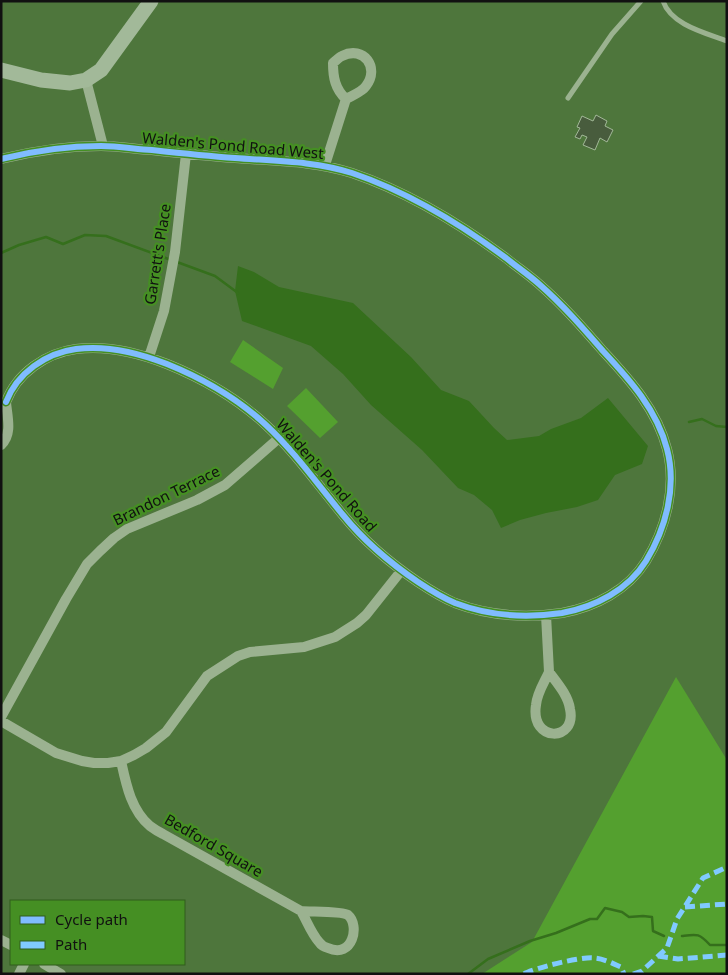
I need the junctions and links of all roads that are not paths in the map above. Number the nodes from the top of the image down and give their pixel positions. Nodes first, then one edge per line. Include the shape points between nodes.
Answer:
1 (151, 1) edge
2 (641, 1) edge
3 (663, 1) edge
4 (727, 41) edge
5 (1, 70) edge
6 (86, 80) junction
7 (568, 98) dead end
8 (346, 99) junction
9 (103, 146) junction
10 (186, 154) junction
11 (1, 159) edge
12 (324, 165) junction
13 (149, 357) junction
14 (3, 402) edge
15 (279, 438) junction
16 (1, 445) edge
17 (401, 570) junction
18 (470, 607) joint
19 (546, 615) junction
20 (549, 672) junction
21 (1, 717) edge
22 (1, 721) edge
23 (121, 761) junction
24 (301, 911) junction
25 (46, 965) edge
26 (61, 974) edge

1 - 6 street via 101,70
2 - 7 lane via 612,34
3 - 4 lane via 675,18 686,26
5 - 6 street via 70,84
6 - 9 street
8 - 8 street via 365,87 371,77 371,65 361,54 352,52 333,63 333,76 340,94
8 - 12 street
9 - 10 street, Walden's Pond Road West
9 - 11 street, Walden's Pond Road West via 65,148
10 - 12 street, Walden's Pond Road West
10 - 13 street, Garrett's Place via 175,252 164,311
12 - 19 street, Walden's Pond Road West via 403,193 441,214 538,282 624,374 656,418 667,449 671,482 662,530 647,560 621,589 607,598 573,611
13 - 14 street, Walden's Pond Road via 102,349 80,348 59,352 32,366 17,380
13 - 15 street, Walden's Pond Road via 214,386
14 - 16 street, Walden's Pond Road via 8,434
15 - 17 street, Walden's Pond Road via 350,523
15 - 21 street, Brandon Terrace via 225,485 127,529 87,564
17 - 18 street, Walden's Pond Road via 437,594
17 - 23 street via 366,615 335,637 304,647 250,652 207,676 166,732 146,748
18 - 19 street, Walden's Pond Road West via 511,615
19 - 20 street
20 - 20 street via 568,700 571,711 566,729 554,734 544,732 536,720 538,695
22 - 23 street via 64,756 94,763
23 - 24 street, Bedford Square via 130,796 150,825
24 - 24 street, Bedford Square via 347,914 354,931 350,943 346,948 334,951 322,946
25 - 26 street

